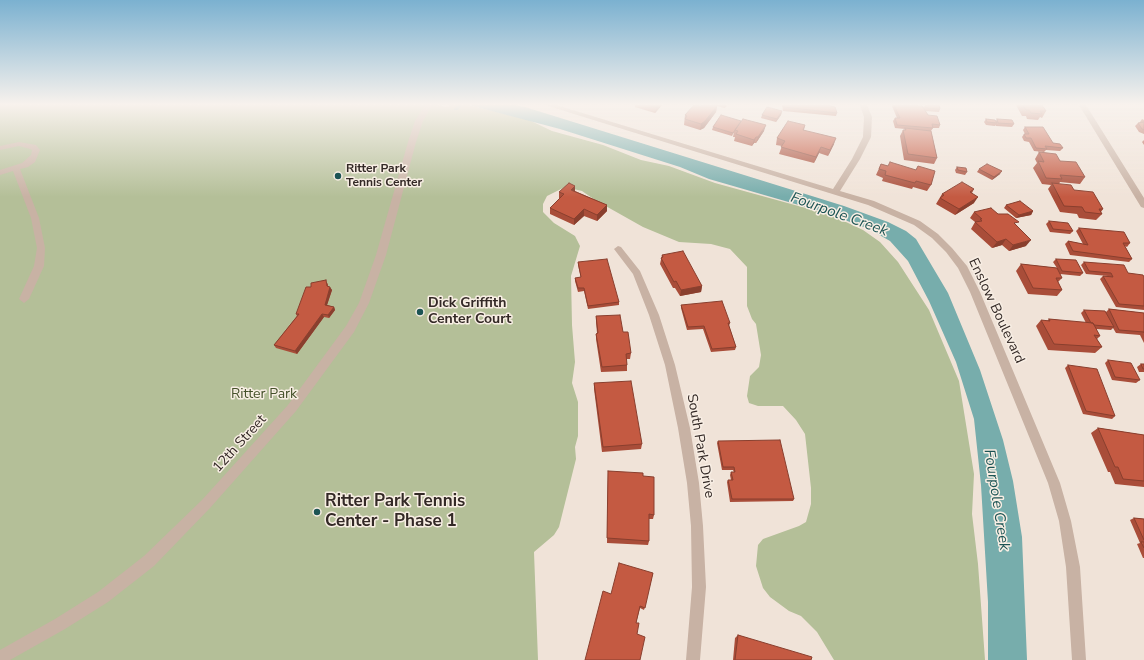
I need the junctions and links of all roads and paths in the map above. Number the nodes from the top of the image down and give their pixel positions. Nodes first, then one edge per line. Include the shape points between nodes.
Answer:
1 (414, 136) edge
2 (650, 136) edge
3 (867, 136) edge
4 (1101, 136) edge
5 (0, 148) edge
6 (16, 169) junction
7 (0, 173) edge
8 (835, 192) junction
9 (1144, 205) edge
10 (618, 249) dead end
11 (24, 299) dead end
12 (0, 658) edge
13 (693, 660) edge
14 (1079, 660) edge

1 - 12 street, 12th Street via 381,255 364,303 350,329 296,402 206,504 149,561 91,604
2 - 8 street, Enslow Boulevard
3 - 8 street
4 - 9 street
5 - 6 street via 19,144 36,150 32,160
6 - 7 street
6 - 11 street via 35,218 41,248 38,266
8 - 14 street, Enslow Boulevard via 891,211 917,223 935,236 962,266 1054,483 1065,521 1072,567
10 - 13 street, South Park Drive via 637,273 654,315 670,365 684,428 698,526 698,587

